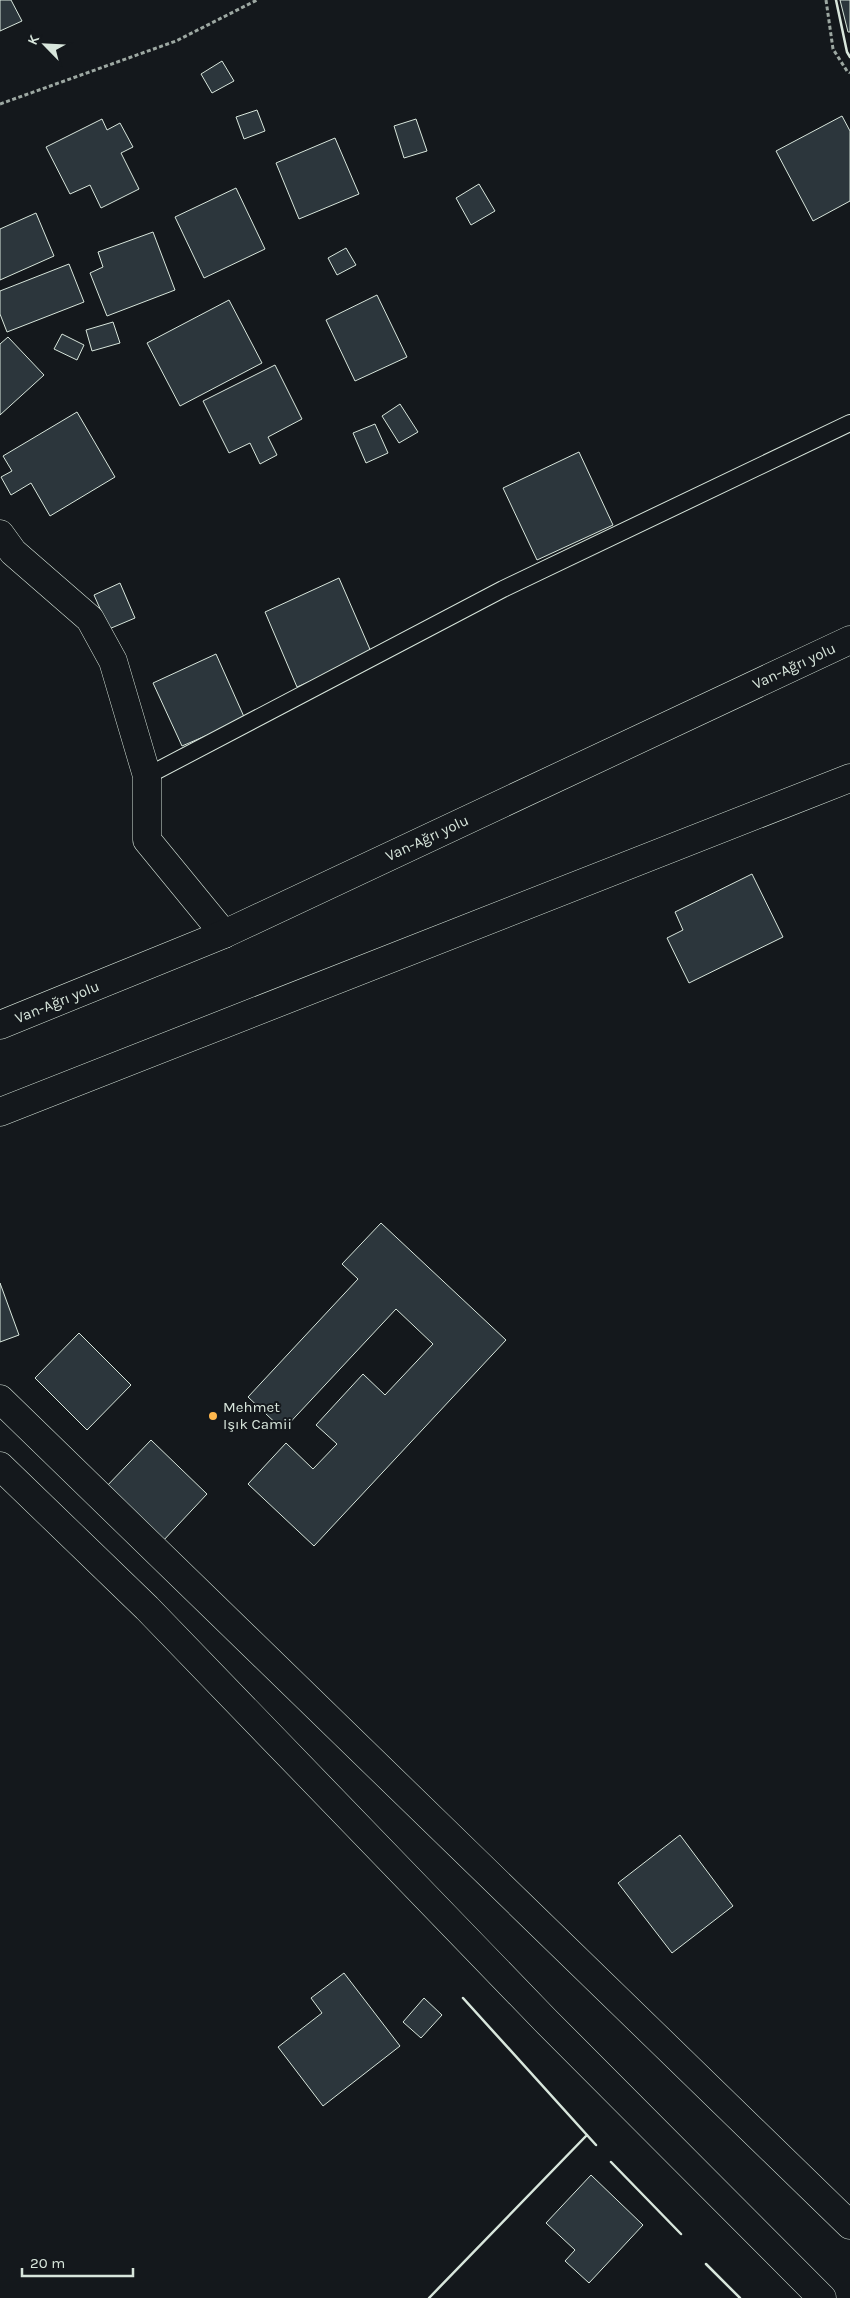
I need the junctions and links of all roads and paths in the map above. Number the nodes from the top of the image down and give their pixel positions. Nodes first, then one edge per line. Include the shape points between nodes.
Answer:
1 (257, 0) edge
2 (826, 0) edge
3 (850, 72) edge
4 (0, 104) edge
5 (850, 423) edge
6 (0, 534) edge
7 (850, 640) edge
8 (147, 776) junction
9 (850, 778) edge
10 (224, 934) junction
11 (0, 1025) edge
12 (0, 1112) edge
13 (0, 1399) edge
14 (0, 1466) edge
15 (850, 2225) edge
16 (822, 2298) edge

1 - 4 path via 176,41
2 - 3 path via 833,48
5 - 8 lane via 503,589
6 - 8 main road via 13,552 90,619 113,661
7 - 10 main road, Van-Ağrı yolu
8 - 10 main road via 147,840
9 - 12 main road
10 - 11 main road, Van-Ağrı yolu
13 - 15 main road
14 - 16 main road via 146,1608 545,2020

